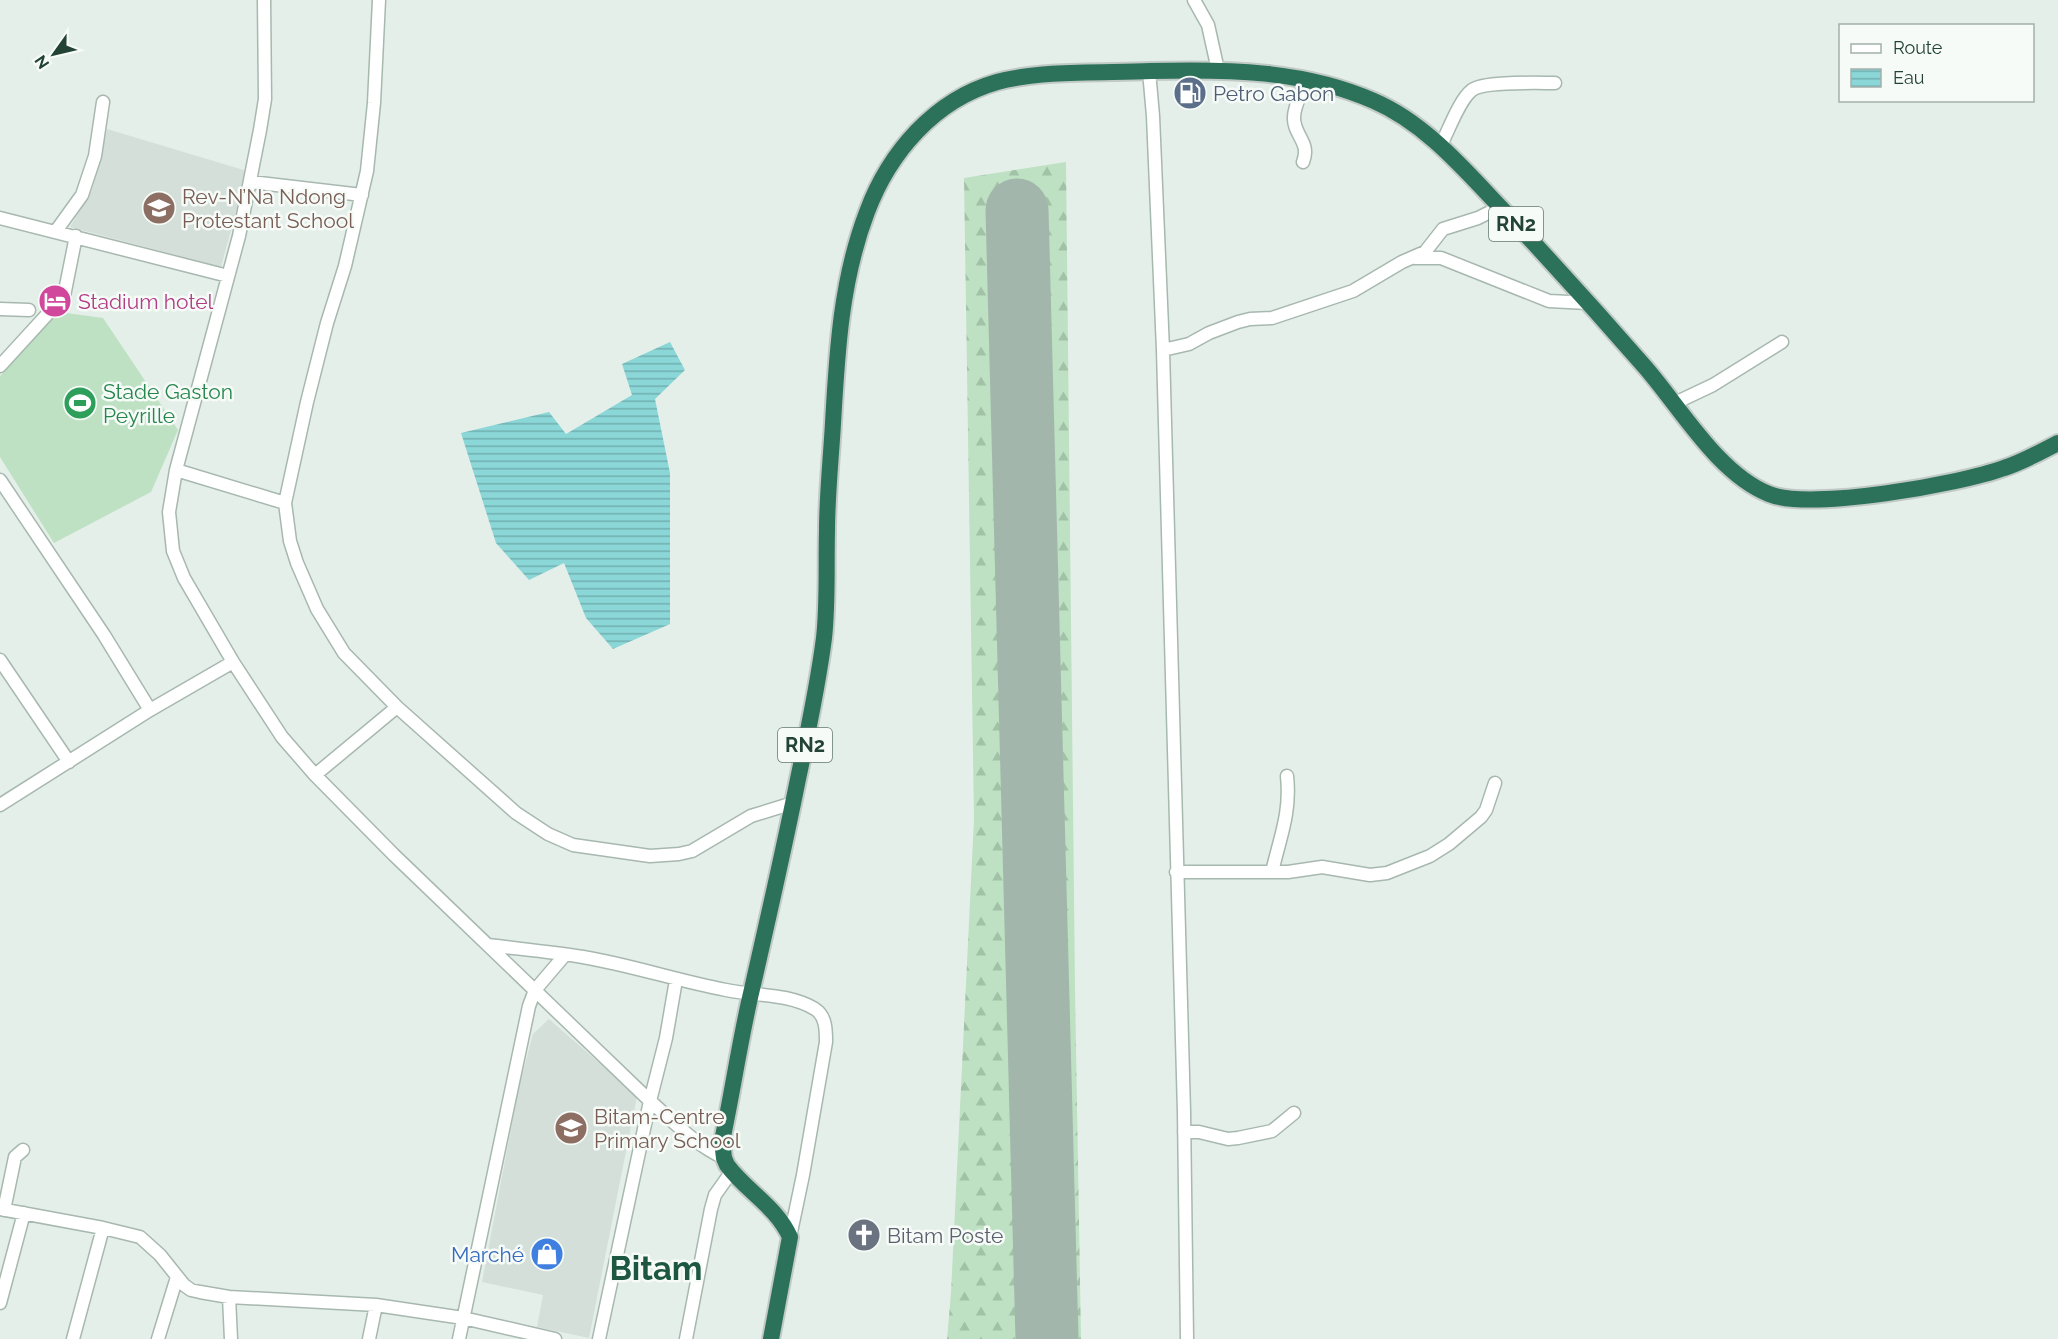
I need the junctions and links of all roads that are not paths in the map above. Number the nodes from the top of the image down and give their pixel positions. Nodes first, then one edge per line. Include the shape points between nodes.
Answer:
1 (264, 0) edge
2 (379, 0) edge
3 (1194, 0) edge
4 (1218, 70) junction
5 (1149, 71) junction
6 (1306, 81) junction
7 (1555, 83) dead end
8 (103, 102) dead end
9 (1440, 147) junction
10 (1303, 162) dead end
11 (251, 182) junction
12 (362, 195) junction
13 (1500, 207) junction
14 (0, 218) edge
15 (56, 231) junction
16 (76, 236) junction
17 (1415, 258) junction
18 (228, 276) junction
19 (1588, 303) junction
20 (0, 309) edge
21 (29, 310) dead end
22 (1782, 342) dead end
23 (1163, 350) junction
24 (0, 366) edge
25 (1675, 404) junction
26 (2058, 443) edge
27 (176, 470) junction
28 (0, 480) edge
29 (285, 503) junction
30 (0, 660) edge
31 (233, 662) junction
32 (397, 708) junction
33 (150, 710) junction
34 (69, 762) junction
35 (315, 775) junction
36 (1287, 776) dead end
37 (1496, 783) dead end
38 (793, 803) junction
39 (0, 805) edge
40 (1176, 872) junction
41 (1272, 872) junction
42 (488, 945) junction
43 (564, 956) junction
44 (676, 980) junction
45 (535, 990) junction
46 (750, 995) junction
47 (650, 1101) junction
48 (1294, 1113) dead end
49 (1184, 1132) junction
50 (23, 1150) dead end
51 (728, 1165) junction
52 (2, 1209) edge
53 (24, 1213) junction
54 (103, 1228) junction
55 (790, 1237) junction
56 (177, 1277) junction
57 (229, 1297) junction
58 (0, 1303) edge
59 (376, 1305) junction
60 (463, 1318) junction
61 (73, 1339) edge
62 (158, 1339) edge
63 (231, 1339) edge
64 (369, 1339) edge
65 (459, 1339) edge
66 (555, 1339) edge
67 (599, 1339) edge
68 (686, 1339) edge
69 (771, 1339) edge
70 (1187, 1339) edge

1 - 11 street via 265,99
2 - 12 street via 374,103
3 - 4 street via 1208,25
4 - 5 highway, RN2
4 - 6 highway, RN2
5 - 23 street
5 - 38 highway, RN2 via 1024,77 994,83 959,99 913,134 883,174 857,240 843,301 836,356 827,605 814,704
6 - 9 highway, RN2 via 1378,102
6 - 10 street via 1294,116 1305,148
7 - 9 street via 1477,87 1464,100
8 - 15 street via 95,156 82,195
9 - 13 highway, RN2
11 - 12 street
11 - 18 street
12 - 29 street via 307,402
13 - 17 street via 1443,229 1425,252
13 - 19 highway, RN2
14 - 15 street
15 - 16 street
16 - 18 street
16 - 24 street via 64,296
17 - 19 street via 1441,258 1549,301
17 - 23 street via 1353,291 1281,315 1238,322 1189,344
18 - 27 street
19 - 25 highway, RN2
20 - 21 street
22 - 25 street
23 - 40 street
25 - 26 highway, RN2 via 1732,470 1775,497 1794,499 1881,493 1972,477 2007,467
27 - 29 street
27 - 31 street via 169,512 173,551 184,578
28 - 33 street
29 - 32 street via 290,541 317,609 344,653
30 - 34 street
31 - 33 street
31 - 35 street via 282,737
32 - 35 street
32 - 38 street via 516,813 573,845 650,856 679,854 692,851 751,816
33 - 34 street
34 - 39 street
35 - 42 street
36 - 41 street via 1287,816
37 - 41 street via 1481,817 1449,844 1406,867 1370,875 1322,867
38 - 46 highway, RN2
40 - 41 street
40 - 49 street
42 - 43 street
42 - 45 street
43 - 44 street via 616,964
43 - 45 street
44 - 46 street
44 - 47 street
45 - 47 street
45 - 60 street
46 - 51 highway, RN2 via 722,1141
46 - 55 street via 790,999 815,1009 826,1029
47 - 51 street via 692,1140
47 - 67 street
48 - 49 street via 1272,1131 1238,1138
49 - 70 street
50 - 52 street via 15,1157
51 - 55 highway via 776,1213
51 - 68 street via 711,1209
52 - 53 street
53 - 54 street
53 - 58 street
54 - 56 street via 140,1237
54 - 61 street
55 - 69 highway
56 - 57 street via 191,1290
56 - 62 street
57 - 59 street
57 - 63 street
59 - 60 street
59 - 64 street
60 - 65 street
60 - 66 street

